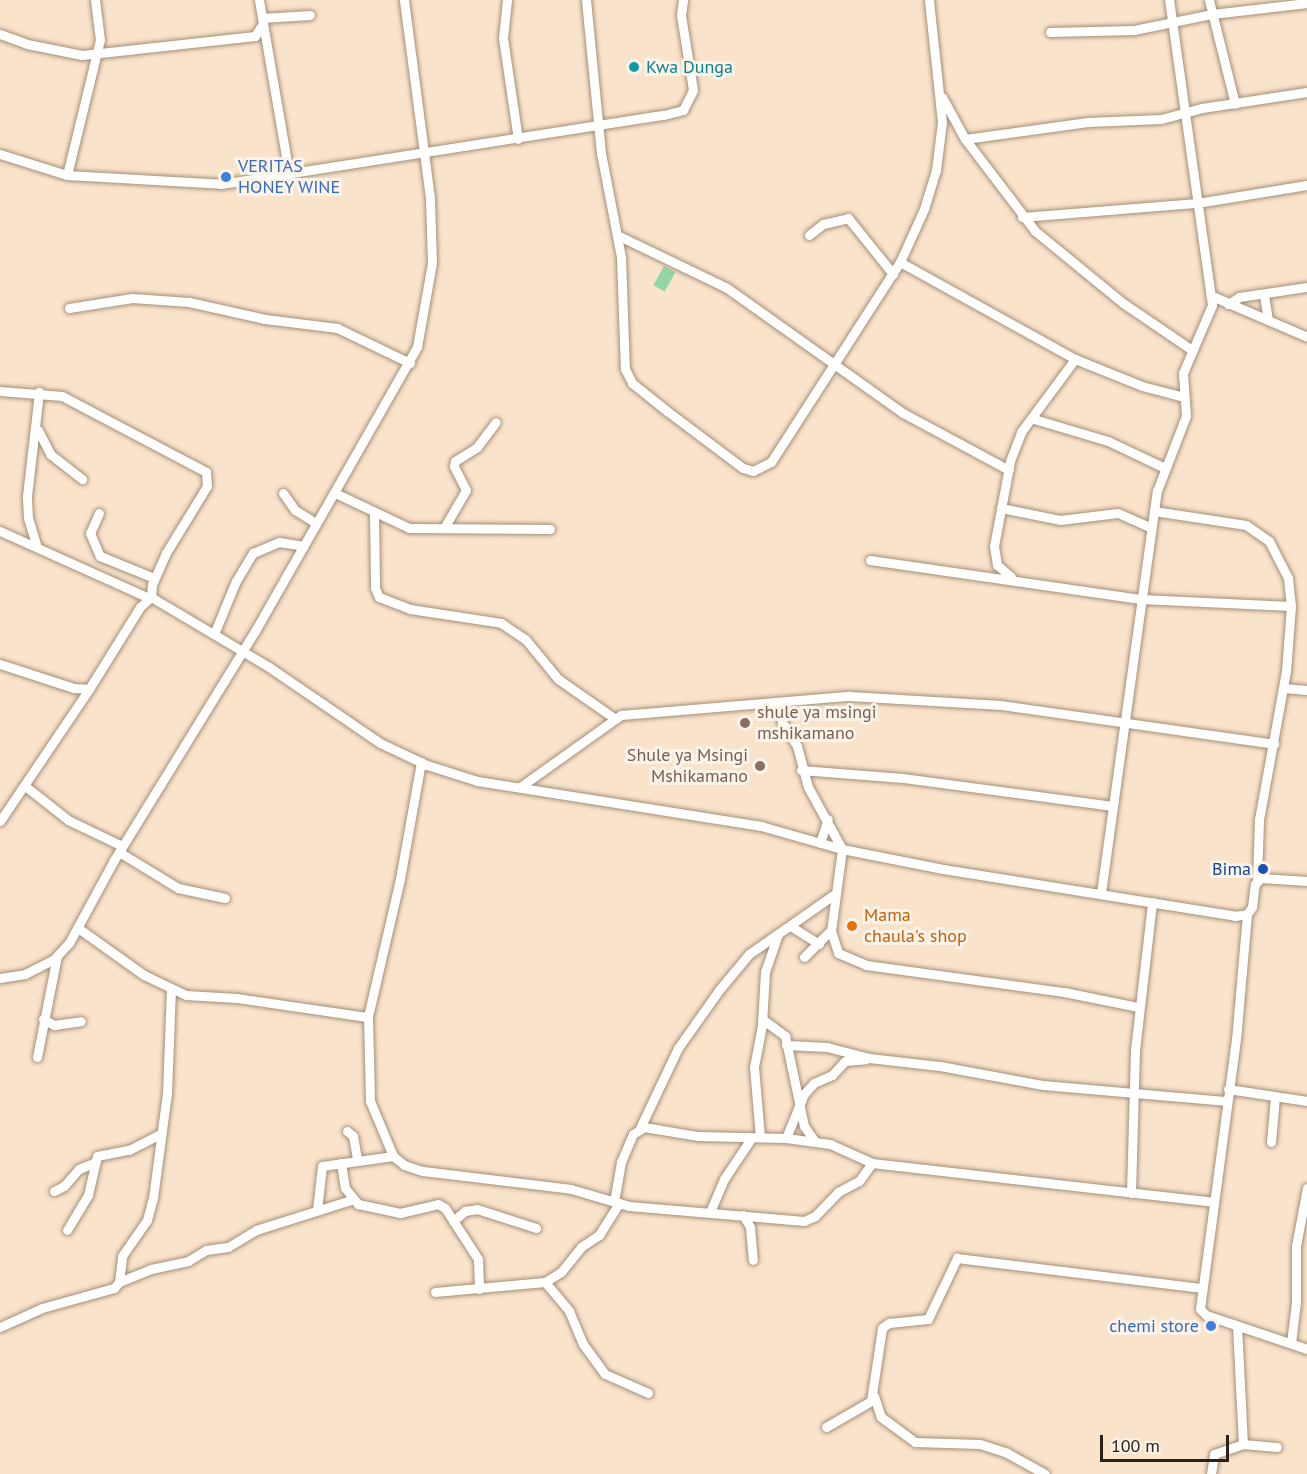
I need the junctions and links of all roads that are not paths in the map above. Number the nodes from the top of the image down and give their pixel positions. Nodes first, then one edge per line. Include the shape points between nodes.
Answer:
1 (95, 0) edge
2 (259, 0) edge
3 (404, 0) edge
4 (507, 0) edge
5 (586, 0) edge
6 (682, 0) edge
7 (928, 0) edge
8 (1169, 0) edge
9 (1209, 0) edge
10 (1307, 3) edge
11 (1212, 14) junction
12 (310, 15) dead end
13 (262, 21) junction
14 (1172, 24) junction
15 (1050, 32) dead end
16 (0, 34) edge
17 (255, 36) junction
18 (268, 44) junction
19 (98, 52) junction
20 (1307, 92) edge
21 (940, 93) junction
22 (1235, 104) junction
23 (1186, 112) junction
24 (598, 125) junction
25 (518, 139) junction
26 (965, 139) junction
27 (0, 154) edge
28 (423, 154) junction
29 (289, 174) junction
30 (67, 175) junction
31 (1307, 185) edge
32 (1197, 203) junction
33 (1022, 217) junction
34 (618, 235) junction
35 (809, 235) dead end
36 (900, 262) junction
37 (892, 274) junction
38 (1307, 287) edge
39 (1264, 295) junction
40 (1212, 296) junction
41 (1228, 304) junction
42 (69, 308) dead end
43 (1268, 320) junction
44 (1307, 337) edge
45 (1192, 350) junction
46 (1075, 359) junction
47 (834, 361) junction
48 (410, 363) junction
49 (0, 391) edge
50 (39, 392) junction
51 (1184, 396) junction
52 (1034, 419) junction
53 (496, 422) dead end
54 (35, 426) junction
55 (1163, 467) junction
56 (1009, 470) junction
57 (82, 479) dead end
58 (283, 493) dead end
59 (335, 493) junction
60 (1001, 508) junction
61 (1154, 511) junction
62 (99, 513) dead end
63 (374, 513) junction
64 (316, 524) junction
65 (444, 528) junction
66 (1151, 528) junction
67 (550, 529) dead end
68 (0, 531) edge
69 (36, 544) junction
70 (304, 546) junction
71 (870, 560) dead end
72 (154, 578) junction
73 (1013, 578) junction
74 (149, 597) junction
75 (1140, 599) junction
76 (1291, 606) junction
77 (214, 634) junction
78 (242, 651) junction
79 (0, 664) edge
80 (1284, 688) junction
81 (89, 689) junction
82 (1307, 690) edge
83 (777, 702) junction
84 (614, 718) junction
85 (1125, 721) junction
86 (1274, 744) junction
87 (421, 762) junction
88 (801, 770) junction
89 (24, 786) junction
90 (520, 787) junction
91 (1112, 806) junction
92 (828, 819) junction
93 (0, 821) edge
94 (820, 843) junction
95 (120, 849) junction
96 (842, 849) junction
97 (1257, 881) junction
98 (1307, 881) edge
99 (836, 893) junction
100 (1101, 893) junction
101 (225, 898) dead end
102 (1152, 902) junction
103 (1246, 914) junction
104 (792, 927) junction
105 (78, 928) junction
106 (831, 930) junction
107 (778, 934) junction
108 (819, 944) junction
109 (57, 957) junction
110 (804, 957) dead end
111 (0, 978) edge
112 (171, 990) junction
113 (1138, 1007) junction
114 (368, 1017) junction
115 (42, 1019) junction
116 (762, 1019) junction
117 (81, 1021) dead end
118 (786, 1045) junction
119 (37, 1057) dead end
120 (869, 1058) junction
121 (1228, 1089) junction
122 (1134, 1093) junction
123 (1275, 1097) junction
124 (1227, 1101) junction
125 (1307, 1101) edge
126 (800, 1105) junction
127 (640, 1128) junction
128 (347, 1131) dead end
129 (160, 1134) junction
130 (756, 1137) junction
131 (786, 1138) junction
132 (815, 1142) junction
133 (1271, 1142) dead end
134 (393, 1156) junction
135 (357, 1159) junction
136 (340, 1162) junction
137 (93, 1163) junction
138 (872, 1163) junction
139 (1307, 1188) edge
140 (54, 1191) dead end
141 (1131, 1193) junction
142 (351, 1200) junction
143 (617, 1202) junction
144 (1213, 1202) junction
145 (317, 1210) junction
146 (710, 1212) junction
147 (742, 1215) junction
148 (453, 1221) junction
149 (536, 1228) dead end
150 (66, 1230) dead end
151 (753, 1260) dead end
152 (119, 1282) junction
153 (545, 1282) junction
154 (1202, 1288) junction
155 (479, 1289) junction
156 (435, 1292) dead end
157 (1237, 1326) junction
158 (0, 1327) edge
159 (1291, 1343) junction
160 (1307, 1348) edge
161 (648, 1393) dead end
162 (874, 1396) junction
163 (826, 1427) dead end
164 (1244, 1444) junction
165 (1277, 1447) dead end
166 (1045, 1474) edge
167 (1211, 1474) edge

1 - 19 street via 100,30
2 - 13 street
3 - 28 street
4 - 25 street via 503,38
5 - 24 street
6 - 24 street via 693,90 690,101 683,110
7 - 21 street
8 - 14 street
9 - 11 street
10 - 11 street
11 - 14 street
11 - 22 street
12 - 13 street
13 - 17 street
13 - 18 street
14 - 15 street via 1110,32
14 - 23 street
16 - 19 street via 62,53
17 - 18 street
17 - 19 street
18 - 29 street
19 - 30 street via 86,83
20 - 22 street
21 - 26 street
21 - 36 street via 940,147 932,187
22 - 23 street
23 - 26 street via 1161,119 1088,122
23 - 32 street
24 - 25 street
24 - 34 street
25 - 28 street
26 - 33 street
27 - 30 street
28 - 29 street
28 - 48 street via 430,198 432,263 421,336
29 - 30 street via 210,184
31 - 32 street
32 - 33 street
32 - 40 street
33 - 45 street via 1056,251
34 - 47 street via 727,288
34 - 47 street via 624,297 624,364 630,379 743,468 758,471 767,466
35 - 37 street via 823,224 848,218
36 - 37 street
36 - 46 street
37 - 47 street
38 - 39 street
39 - 41 street via 1239,297
39 - 43 street
40 - 41 street
40 - 45 street via 1211,313
41 - 43 street
42 - 48 street via 132,298 189,302 265,319 337,328
43 - 44 street
45 - 51 street via 1181,378
46 - 51 street via 1142,386
46 - 52 street
47 - 56 street via 903,412
48 - 59 street
49 - 50 street
50 - 54 street
50 - 72 street via 62,396 91,409 208,475 204,491
51 - 55 street via 1186,416
52 - 55 street via 1108,441
52 - 56 street via 1019,436
53 - 65 street via 477,447 455,461 466,490
54 - 57 street via 50,454
54 - 69 street via 27,496 28,518
55 - 61 street
56 - 60 street
58 - 64 street via 295,510
59 - 63 street
59 - 64 street
60 - 66 street via 1060,520 1118,513
60 - 73 street via 995,558 997,565
61 - 66 street
61 - 76 street via 1230,521 1261,534 1282,561
62 - 72 street via 90,533 100,556
63 - 65 street via 403,527
63 - 84 street via 375,588 379,597 410,609 501,623 526,640 558,679
64 - 70 street
65 - 67 street
66 - 75 street
68 - 69 street
69 - 74 street
70 - 77 street via 279,542 253,553 236,581
70 - 78 street
71 - 73 street
72 - 74 street
73 - 75 street
74 - 77 street
74 - 81 street
75 - 76 street
75 - 85 street
76 - 80 street
77 - 78 street
78 - 87 street via 380,743
78 - 95 street
79 - 81 street via 74,688
80 - 82 street
80 - 86 street
81 - 89 street
83 - 84 street
83 - 85 street via 883,695
83 - 88 street via 782,722 797,746
84 - 90 street
85 - 86 street
85 - 91 street
86 - 97 street via 1259,819
87 - 90 street via 477,781
87 - 114 street via 400,879
88 - 91 street via 903,778
88 - 92 street
89 - 93 street
89 - 95 street via 68,819
90 - 94 street via 761,826
91 - 100 street
92 - 94 street
92 - 96 street
94 - 96 street
95 - 101 street via 178,888
95 - 105 street
96 - 99 street
96 - 100 street
97 - 98 street via 1264,877
97 - 103 street via 1252,907
99 - 104 street via 817,909 802,913
99 - 106 street
100 - 102 street
102 - 103 street via 1235,916
102 - 113 street
103 - 121 street
104 - 107 street
104 - 108 street
105 - 109 street
105 - 112 street
106 - 108 street
106 - 113 street via 838,953 866,965 1064,992
107 - 116 street via 765,972
107 - 127 street via 749,954 719,990 678,1048
108 - 110 street
109 - 111 street via 25,974
109 - 115 street
112 - 114 street
112 - 129 street via 167,1093
113 - 122 street
114 - 134 street via 370,1101
115 - 117 street via 54,1025
115 - 119 street
116 - 118 street via 785,1036
116 - 130 street via 754,1067
118 - 120 street via 827,1047
118 - 126 street
120 - 122 street via 940,1066 1026,1083
120 - 126 street via 842,1064 832,1075 814,1083
121 - 123 street
121 - 124 street
122 - 124 street
122 - 141 street
123 - 125 street
123 - 133 street
124 - 144 street
126 - 131 street
126 - 132 street via 804,1126
127 - 130 street via 698,1136
127 - 143 street via 630,1139 621,1162
128 - 135 street via 353,1136
129 - 137 street via 129,1150 102,1153
129 - 152 street via 147,1220 122,1256
130 - 131 street
130 - 146 street via 724,1179
131 - 132 street
132 - 138 street via 838,1147
134 - 135 street
134 - 143 street via 423,1171 571,1189
135 - 136 street
136 - 142 street
136 - 145 street via 320,1168
137 - 140 street via 79,1169
137 - 150 street via 88,1195
138 - 141 street
138 - 147 street via 859,1181 838,1192 810,1220
139 - 159 street via 1296,1246
141 - 144 street
142 - 145 street
142 - 148 street via 375,1210 400,1213 438,1204
143 - 146 street
143 - 153 street via 599,1235
144 - 154 street
145 - 152 street via 256,1230 222,1249 206,1250 188,1261 151,1269
146 - 147 street
147 - 151 street via 750,1227
148 - 149 street via 465,1210 477,1209
148 - 155 street via 478,1259
152 - 158 street via 114,1288 42,1308
153 - 155 street
153 - 161 street via 569,1311 591,1358 605,1374
154 - 157 street via 1203,1314
154 - 162 street via 957,1257 928,1319 889,1323 882,1328
155 - 156 street
157 - 159 street
157 - 164 street
159 - 160 street
162 - 163 street via 866,1406
162 - 166 street via 881,1417 908,1439 932,1445 980,1444
164 - 165 street
164 - 167 street via 1214,1454

